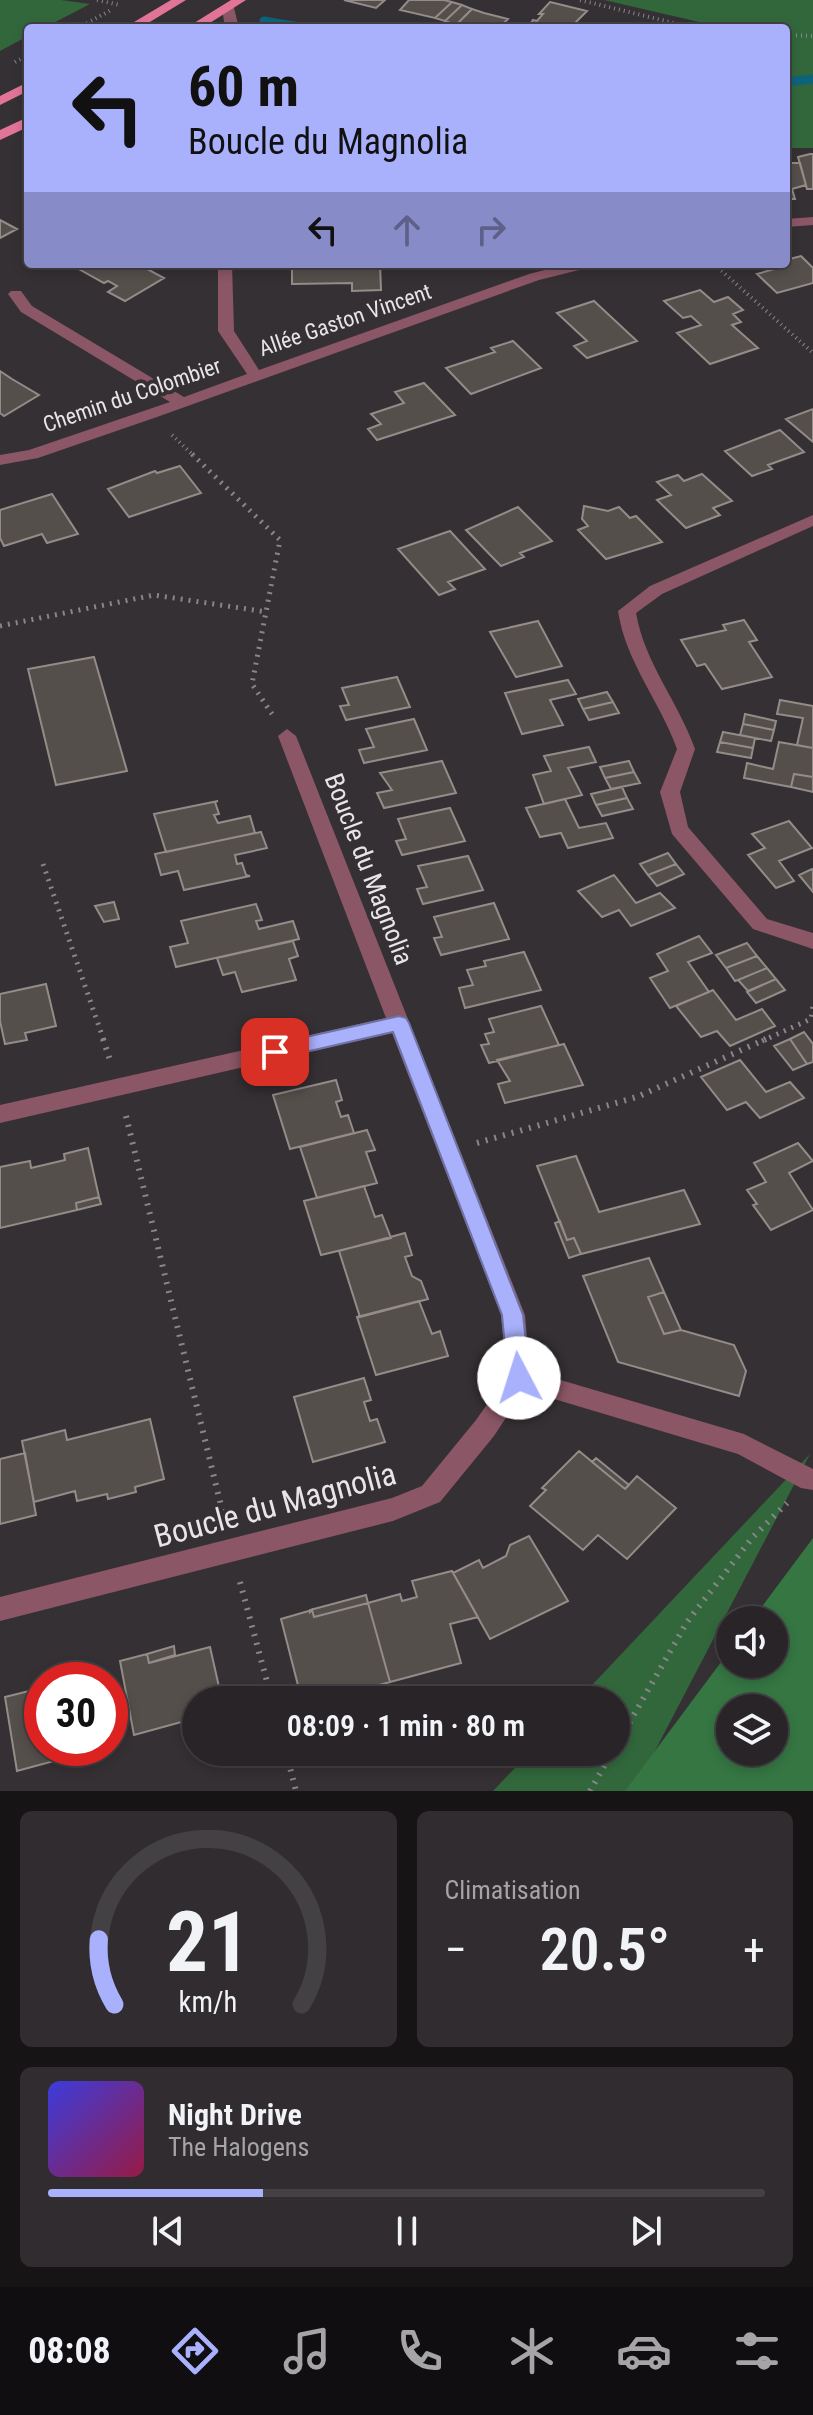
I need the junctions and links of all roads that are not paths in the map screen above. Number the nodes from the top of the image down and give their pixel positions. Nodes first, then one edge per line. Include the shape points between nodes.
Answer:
1 (180, 0) edge
2 (234, 4) edge
3 (138, 24) edge
4 (200, 24) edge
5 (232, 24) edge
6 (24, 88) edge
7 (0, 101) edge
8 (24, 123) edge
9 (0, 136) edge
10 (813, 221) edge
11 (790, 223) edge
12 (225, 268) edge
13 (570, 268) edge
14 (16, 294) dead end
15 (255, 375) junction
16 (183, 403) junction
17 (0, 460) edge
18 (813, 520) edge
19 (287, 736) road end
20 (813, 941) edge
21 (399, 1023) junction
22 (0, 1114) edge
23 (519, 1378) junction
24 (810, 1480) road end
25 (0, 1609) edge

1 - 3 main road
2 - 4 main road
2 - 5 street
6 - 7 main road
8 - 9 main road
10 - 11 street
12 - 15 street, Chemin du Colombier via 226,331
13 - 15 street, Allée Gaston Vincent
14 - 16 street via 26,309
15 - 16 street, Chemin du Colombier
16 - 17 street, Chemin du Colombier
18 - 20 street via 656,590 627,611 643,666 676,721 686,749 670,792 679,829 760,924
19 - 21 street, Boucle du Magnolia
21 - 22 street
21 - 23 street, Boucle du Magnolia via 513,1315
23 - 24 street via 744,1445
23 - 25 street, Boucle du Magnolia via 431,1494 393,1509

